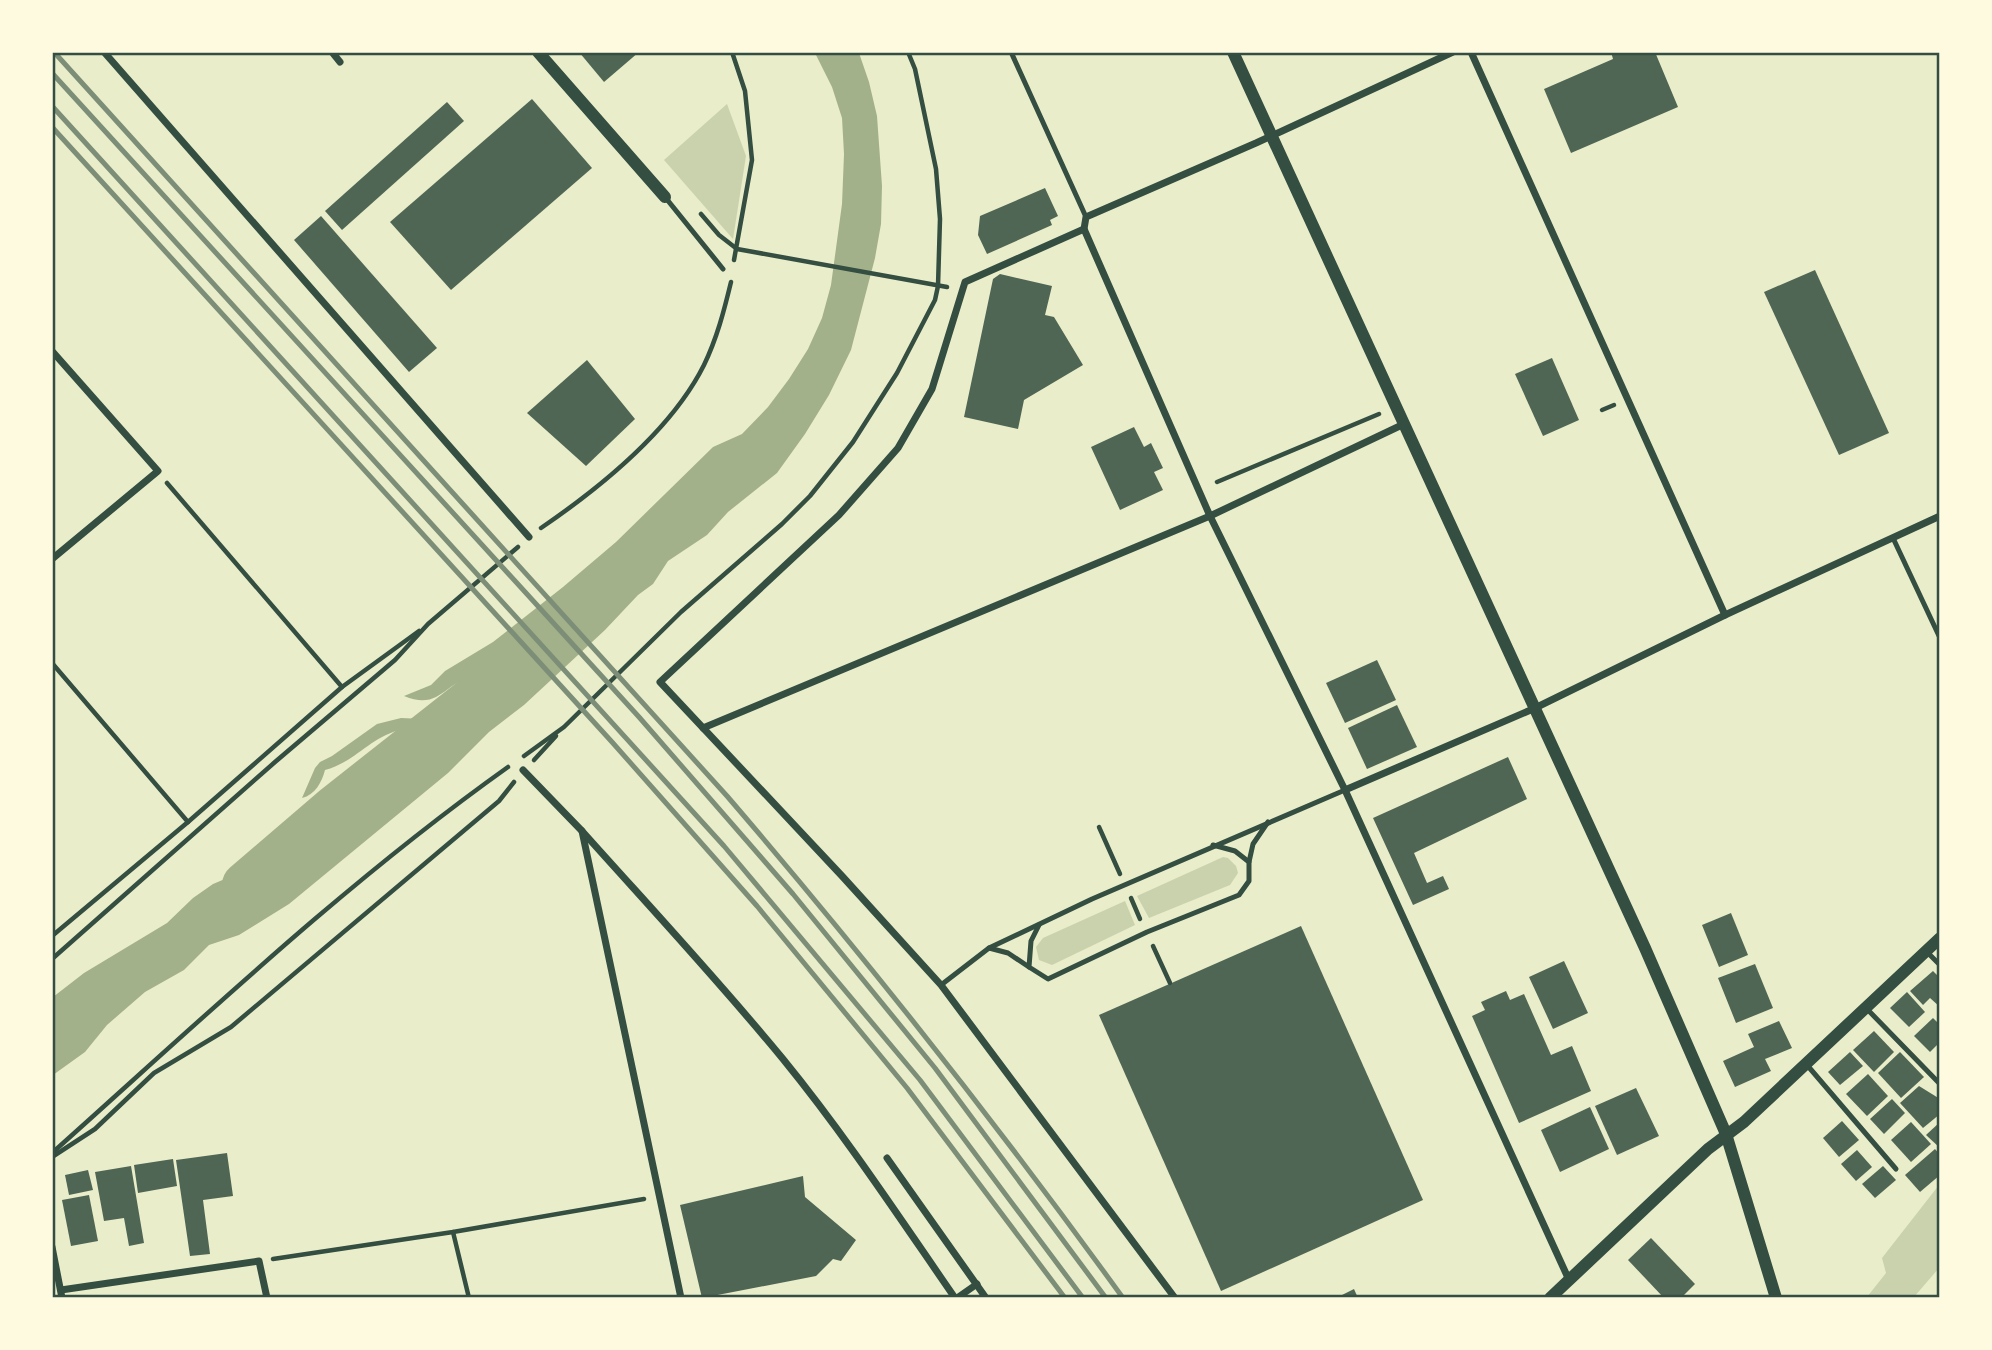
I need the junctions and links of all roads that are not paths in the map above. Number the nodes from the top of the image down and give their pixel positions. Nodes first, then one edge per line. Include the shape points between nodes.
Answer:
1 (104, 52) edge
2 (332, 52) edge
3 (538, 52) edge
4 (1011, 52) edge
5 (1233, 52) edge
6 (1453, 52) edge
7 (1471, 52) edge
8 (340, 62) dead end
9 (1270, 137) junction
10 (665, 197) joint
11 (1086, 217) junction
12 (1084, 229) junction
13 (723, 269) dead end
14 (52, 351) edge
15 (1404, 424) junction
16 (1210, 516) junction
17 (1940, 516) edge
18 (529, 537) road end
19 (1893, 538) junction
20 (52, 559) edge
21 (1725, 615) junction
22 (1940, 638) edge
23 (1533, 709) junction
24 (703, 728) junction
25 (523, 770) road end
26 (1345, 790) junction
27 (1268, 822) junction
28 (582, 831) junction
29 (1213, 845) junction
30 (1249, 862) junction
31 (1039, 925) junction
32 (1940, 938) edge
33 (989, 948) junction
34 (1926, 951) junction
35 (1940, 965) edge
36 (1029, 967) junction
37 (941, 985) junction
38 (1865, 1007) junction
39 (1805, 1063) junction
40 (1940, 1084) edge
41 (1727, 1134) junction
42 (887, 1158) dead end
43 (1896, 1169) dead end
44 (52, 1247) edge
45 (1569, 1280) junction
46 (977, 1284) junction
47 (62, 1294) edge
48 (267, 1297) edge
49 (681, 1297) edge
50 (956, 1297) edge
51 (986, 1297) edge
52 (1175, 1297) edge
53 (1550, 1297) edge
54 (1776, 1297) edge

1 - 18 street
2 - 8 street
3 - 10 street
4 - 11 lane
5 - 9 street
6 - 9 street
7 - 21 street
9 - 11 street
9 - 15 street
10 - 13 lane
11 - 12 street
12 - 16 street
12 - 24 street via 965,282 932,389 898,447 839,515 660,682
14 - 20 street via 158,471
15 - 16 street
15 - 23 street
16 - 24 street
16 - 26 street
17 - 19 street
19 - 21 street
19 - 22 lane
21 - 23 street
23 - 26 street
23 - 41 street
24 - 37 street
25 - 28 street
26 - 27 lane
26 - 45 street
27 - 29 lane
27 - 30 lane via 1253,844
28 - 49 street
28 - 50 street via 783,1059
29 - 30 lane via 1235,851
29 - 31 lane
30 - 36 lane via 1249,881 1239,895 1048,979
31 - 33 lane
31 - 36 lane via 1031,941
32 - 34 street
33 - 36 lane via 1008,953
33 - 37 lane
34 - 35 lane
34 - 38 street
37 - 52 street
38 - 39 street
38 - 40 lane
39 - 41 street
39 - 43 lane
41 - 45 street
41 - 54 street
42 - 46 street
44 - 47 street
45 - 53 street
46 - 50 street
46 - 51 street
47 - 48 street via 259,1261

